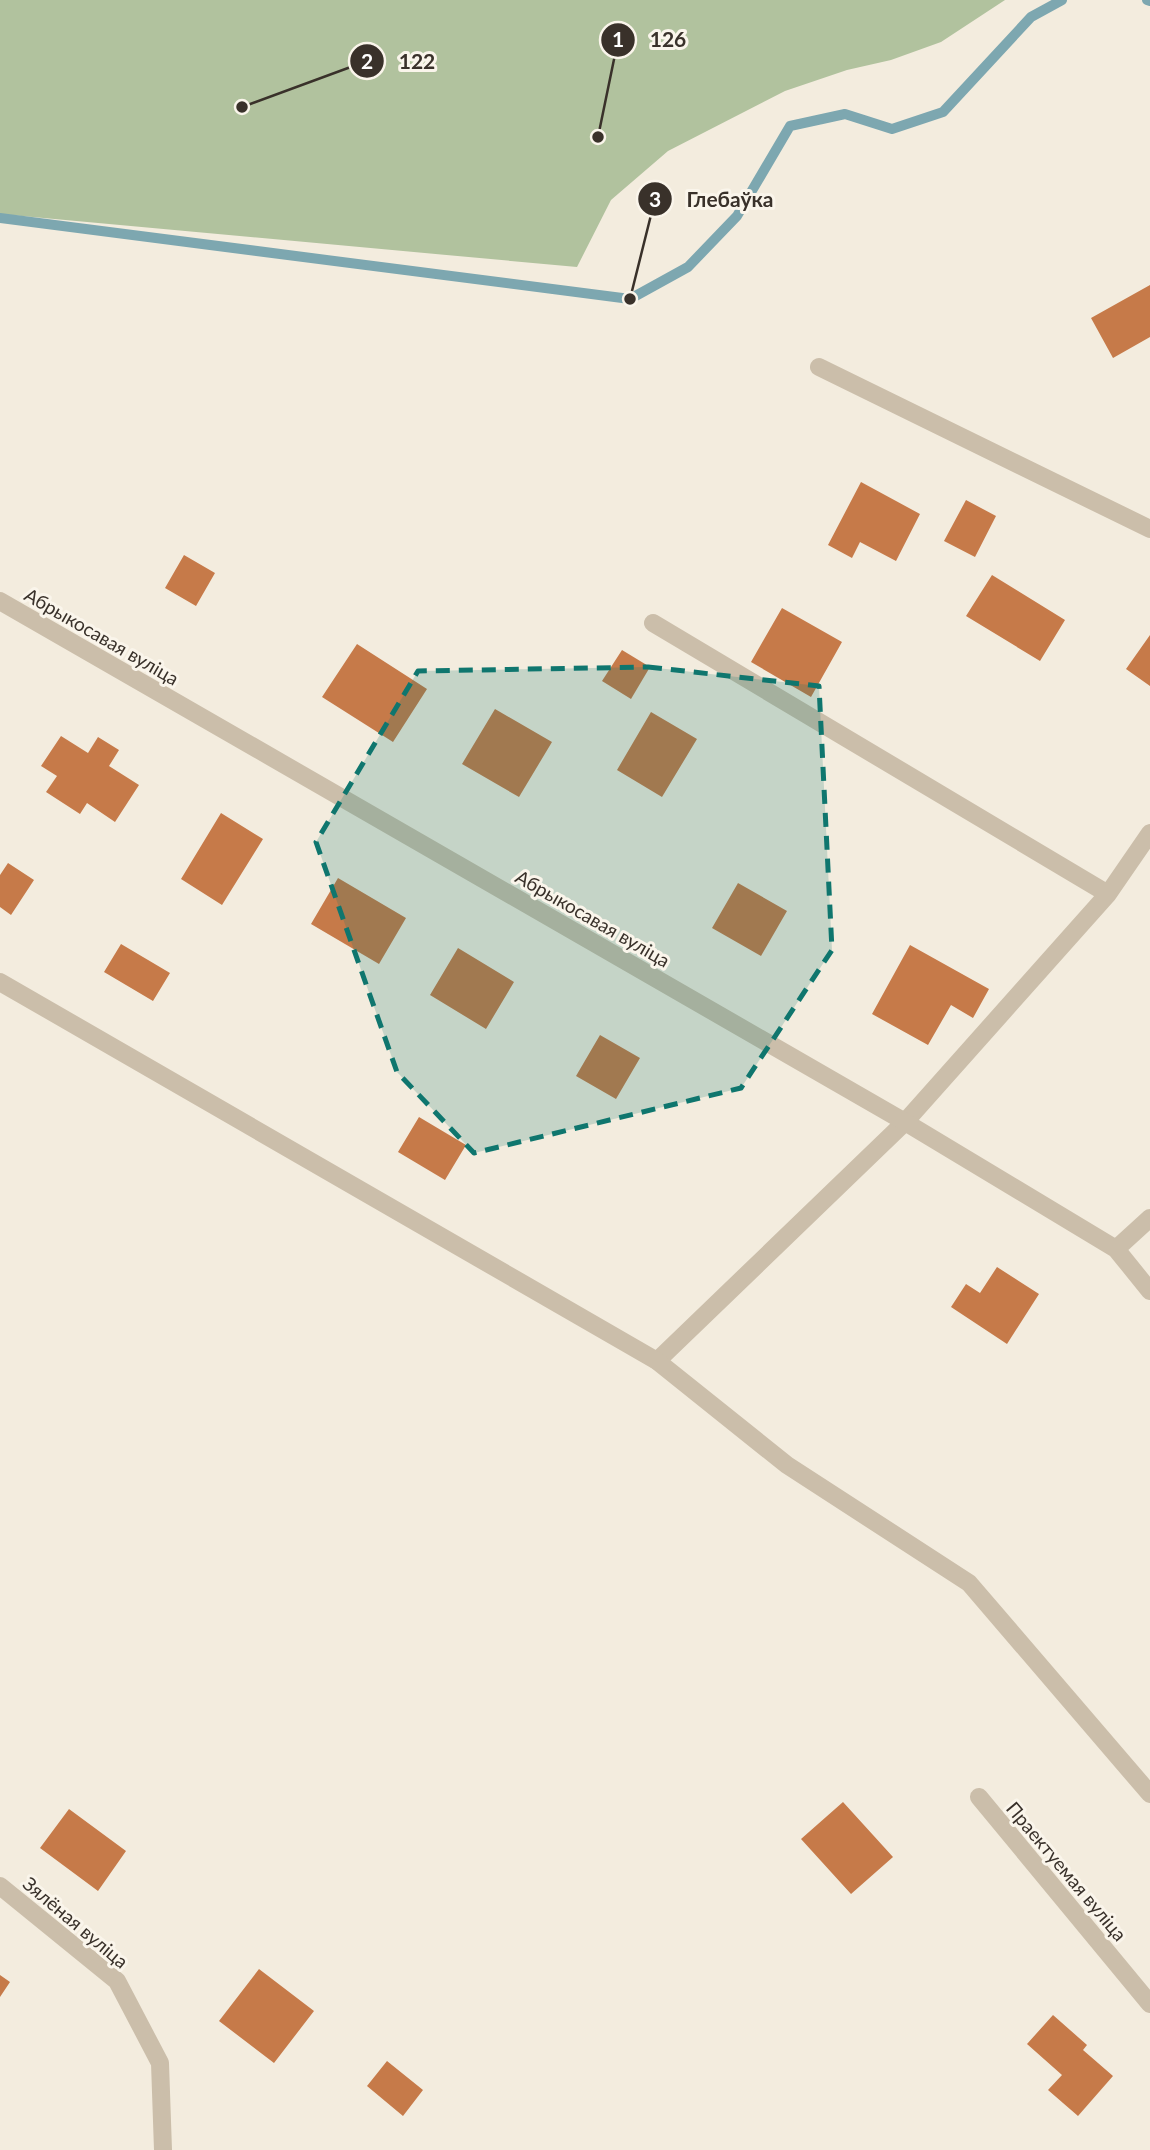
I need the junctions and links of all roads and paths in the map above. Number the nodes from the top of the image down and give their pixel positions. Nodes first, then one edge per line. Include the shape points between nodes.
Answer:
1 (819, 367) dead end
2 (1150, 529) edge
3 (0, 601) edge
4 (653, 624) dead end
5 (1150, 833) edge
6 (1108, 894) junction
7 (0, 982) edge
8 (905, 1122) junction
9 (1150, 1218) edge
10 (1116, 1249) junction
11 (1150, 1290) edge
12 (657, 1361) junction
13 (1150, 1794) edge
14 (979, 1797) dead end
15 (0, 1886) edge
16 (1150, 2004) edge
17 (163, 2150) edge

1 - 2 street
3 - 8 street, Абрыкосавая вуліца
4 - 6 street
5 - 6 street
6 - 8 street
7 - 12 street
8 - 10 street, Абрыкосавая вуліца
8 - 12 street
9 - 10 street
10 - 11 street, Абрыкосавая вуліца
12 - 13 street via 787,1465 969,1583
14 - 16 street, Праектуемая вуліца
15 - 17 street, Зялёная вуліца via 117,1981 160,2063

